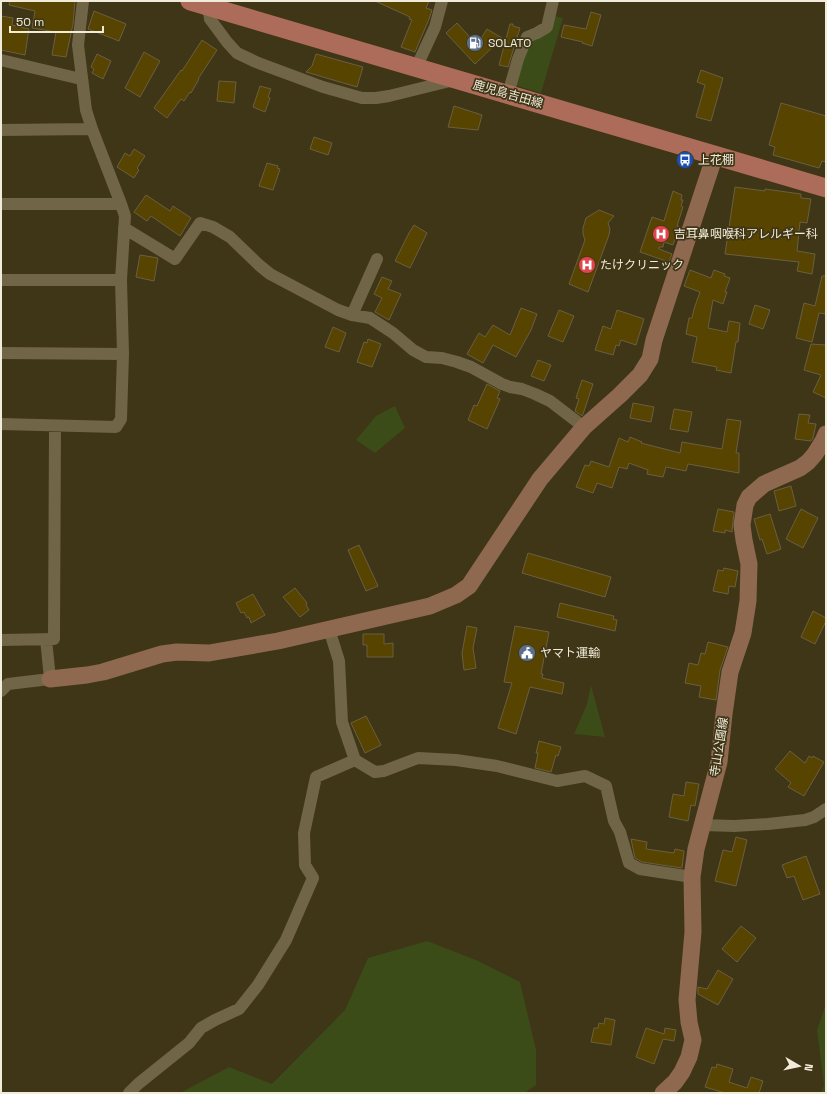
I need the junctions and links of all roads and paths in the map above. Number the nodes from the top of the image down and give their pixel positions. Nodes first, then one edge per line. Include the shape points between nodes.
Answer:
1 (83, 1) edge
2 (190, 1) edge
3 (442, 1) edge
4 (554, 1) edge
5 (208, 6) junction
6 (1, 60) edge
7 (416, 68) junction
8 (81, 79) junction
9 (457, 79) junction
10 (508, 94) junction
11 (1, 130) edge
12 (92, 130) junction
13 (715, 155) junction
14 (826, 188) edge
15 (1, 204) edge
16 (121, 204) junction
17 (124, 228) junction
18 (377, 259) dead end
19 (1, 280) edge
20 (121, 280) junction
21 (352, 316) junction
22 (1, 353) edge
23 (122, 354) junction
24 (1, 424) edge
25 (55, 426) junction
26 (584, 427) junction
27 (826, 434) edge
28 (329, 629) junction
29 (46, 639) junction
30 (1, 640) edge
31 (50, 679) junction
32 (1, 691) edge
33 (355, 760) junction
34 (826, 809) edge
35 (703, 825) junction
36 (692, 877) junction
37 (129, 1093) edge
38 (663, 1093) edge

1 - 8 street via 78,44
2 - 5 main road, 鹿児島吉田線
3 - 7 street via 436,27
4 - 10 street via 547,27 526,37
5 - 7 main road, 鹿児島吉田線
5 - 9 street via 210,18 237,53 323,87 362,98 376,98
6 - 8 street
7 - 9 main road, 鹿児島吉田線
8 - 12 street
9 - 10 main road, 鹿児島吉田線
10 - 13 main road, 鹿児島吉田線
11 - 12 street
12 - 16 street
13 - 14 main road, 鹿児島吉田線
13 - 26 street via 650,359 640,375
15 - 16 street
16 - 17 street via 125,216
17 - 20 street
17 - 21 street via 175,259 200,223 213,227 230,237 270,274
18 - 21 street
19 - 20 street
20 - 23 street
21 - 26 street via 370,318 426,357 457,362 502,384 550,401
22 - 23 street
23 - 25 street via 122,419 116,427
24 - 25 street
25 - 29 street via 54,639
26 - 28 street via 540,479 468,586 456,596 430,606
27 - 35 street, 寺山公園線 via 808,462 764,484 749,497 745,505 742,525 749,564 748,601 743,633 730,672 718,762
28 - 31 street via 209,653 162,654 87,676
28 - 33 street via 339,661 342,722
29 - 30 street
29 - 31 street
31 - 32 street via 8,684
33 - 36 street via 375,772 418,758 497,766 557,782 585,776 606,786 628,863 640,869
33 - 37 street via 316,777 304,833 306,865 313,878 286,940 258,985 239,1010 201,1028
34 - 35 street via 805,820 776,824
35 - 36 street, 寺山公園線
36 - 38 street, 寺山公園線 via 692,932 687,1000 693,1040 682,1072

